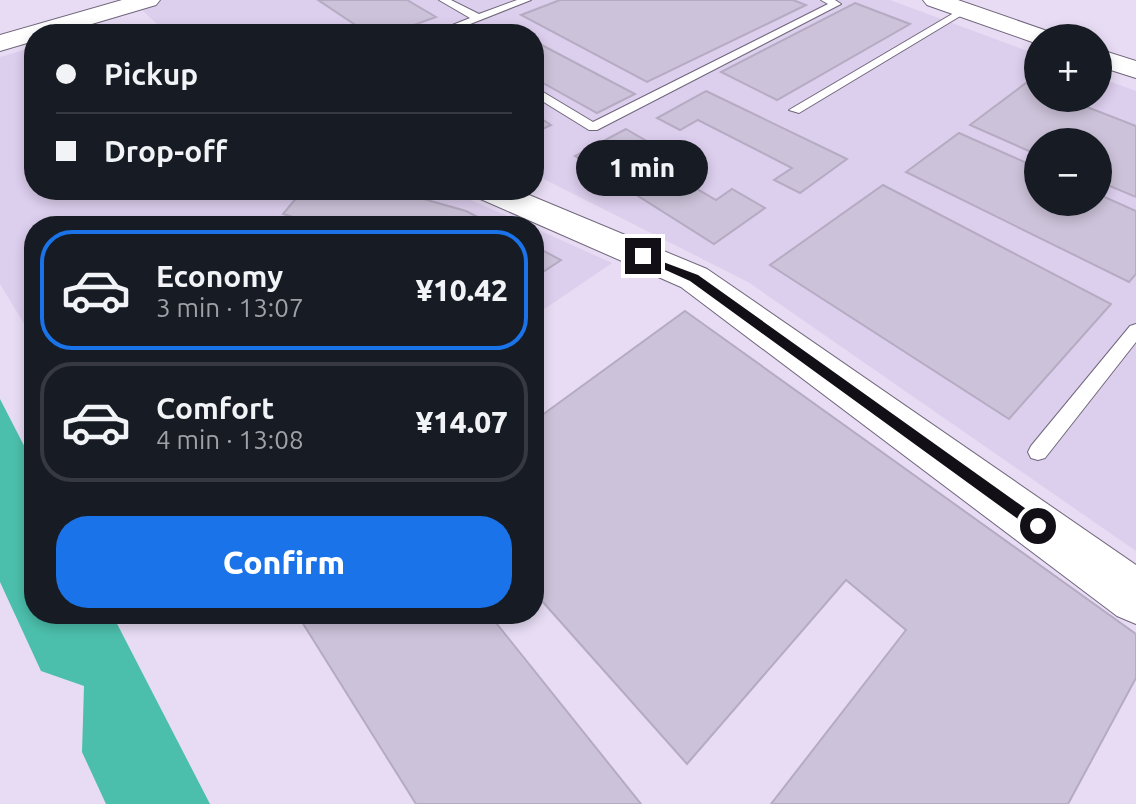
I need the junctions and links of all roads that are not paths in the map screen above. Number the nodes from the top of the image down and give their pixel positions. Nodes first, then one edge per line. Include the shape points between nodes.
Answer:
1 (148, 0) edge
2 (444, 0) edge
3 (526, 0) edge
4 (826, 0) edge
5 (935, 0) edge
6 (964, 10) junction
7 (111, 13) edge
8 (478, 18) junction
9 (70, 24) edge
10 (462, 24) edge
11 (1024, 31) edge
12 (24, 37) edge
13 (0, 43) edge
14 (1112, 62) edge
15 (1136, 70) edge
16 (544, 97) edge
17 (795, 110) dead end
18 (511, 200) edge
19 (1136, 330) edge
20 (1038, 452) dead end
21 (1136, 597) edge

1 - 7 street
2 - 8 lane
3 - 8 lane
4 - 16 lane via 836,4 593,127
5 - 6 street
6 - 11 street
6 - 17 lane
7 - 9 street
8 - 10 lane
12 - 13 street
14 - 15 street
18 - 21 street via 694,278
19 - 20 lane

